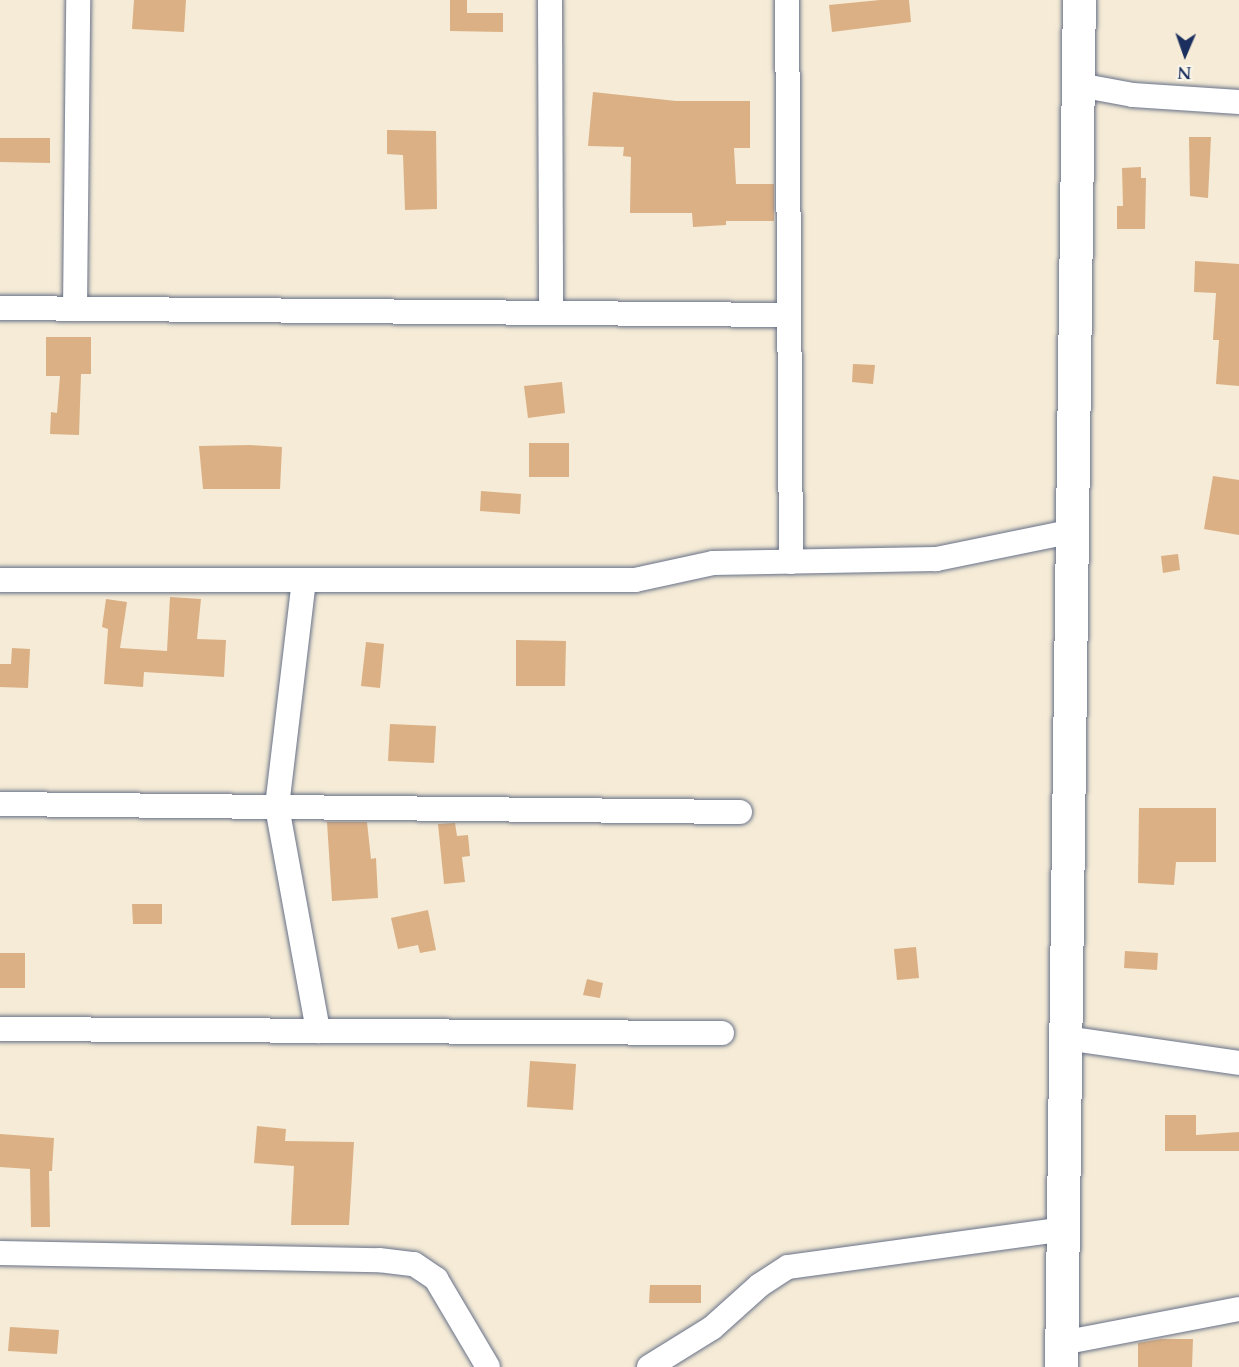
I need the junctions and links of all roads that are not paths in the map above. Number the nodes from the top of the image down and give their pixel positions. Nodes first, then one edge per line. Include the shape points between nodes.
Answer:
1 (78, 0) edge
2 (550, 0) edge
3 (787, 0) edge
4 (1078, 0) edge
5 (1079, 85) junction
6 (1239, 102) edge
7 (0, 308) edge
8 (75, 309) junction
9 (551, 313) junction
10 (789, 315) junction
11 (1074, 531) junction
12 (791, 562) junction
13 (304, 579) junction
14 (0, 580) edge
15 (0, 804) edge
16 (277, 807) junction
17 (740, 812) dead end
18 (0, 1029) edge
19 (318, 1031) junction
20 (722, 1033) dead end
21 (1066, 1038) junction
22 (1239, 1063) edge
23 (1064, 1229) junction
24 (0, 1252) edge
25 (1239, 1309) edge
26 (1062, 1355) edge
27 (488, 1367) edge
28 (649, 1367) edge

1 - 8 street
2 - 9 street
3 - 10 street
4 - 5 street
5 - 6 street via 1133,94
5 - 11 street
7 - 8 street
8 - 9 street
9 - 10 street
10 - 12 street
11 - 12 street via 936,559
11 - 21 street
12 - 13 street via 713,563 635,580
13 - 14 street
13 - 16 street
15 - 16 street
16 - 17 street
16 - 19 street
18 - 19 street
19 - 20 street
21 - 22 street
21 - 23 street
23 - 26 street
23 - 28 street via 788,1267 760,1285 712,1328
24 - 27 street via 414,1264 436,1279
25 - 26 street

